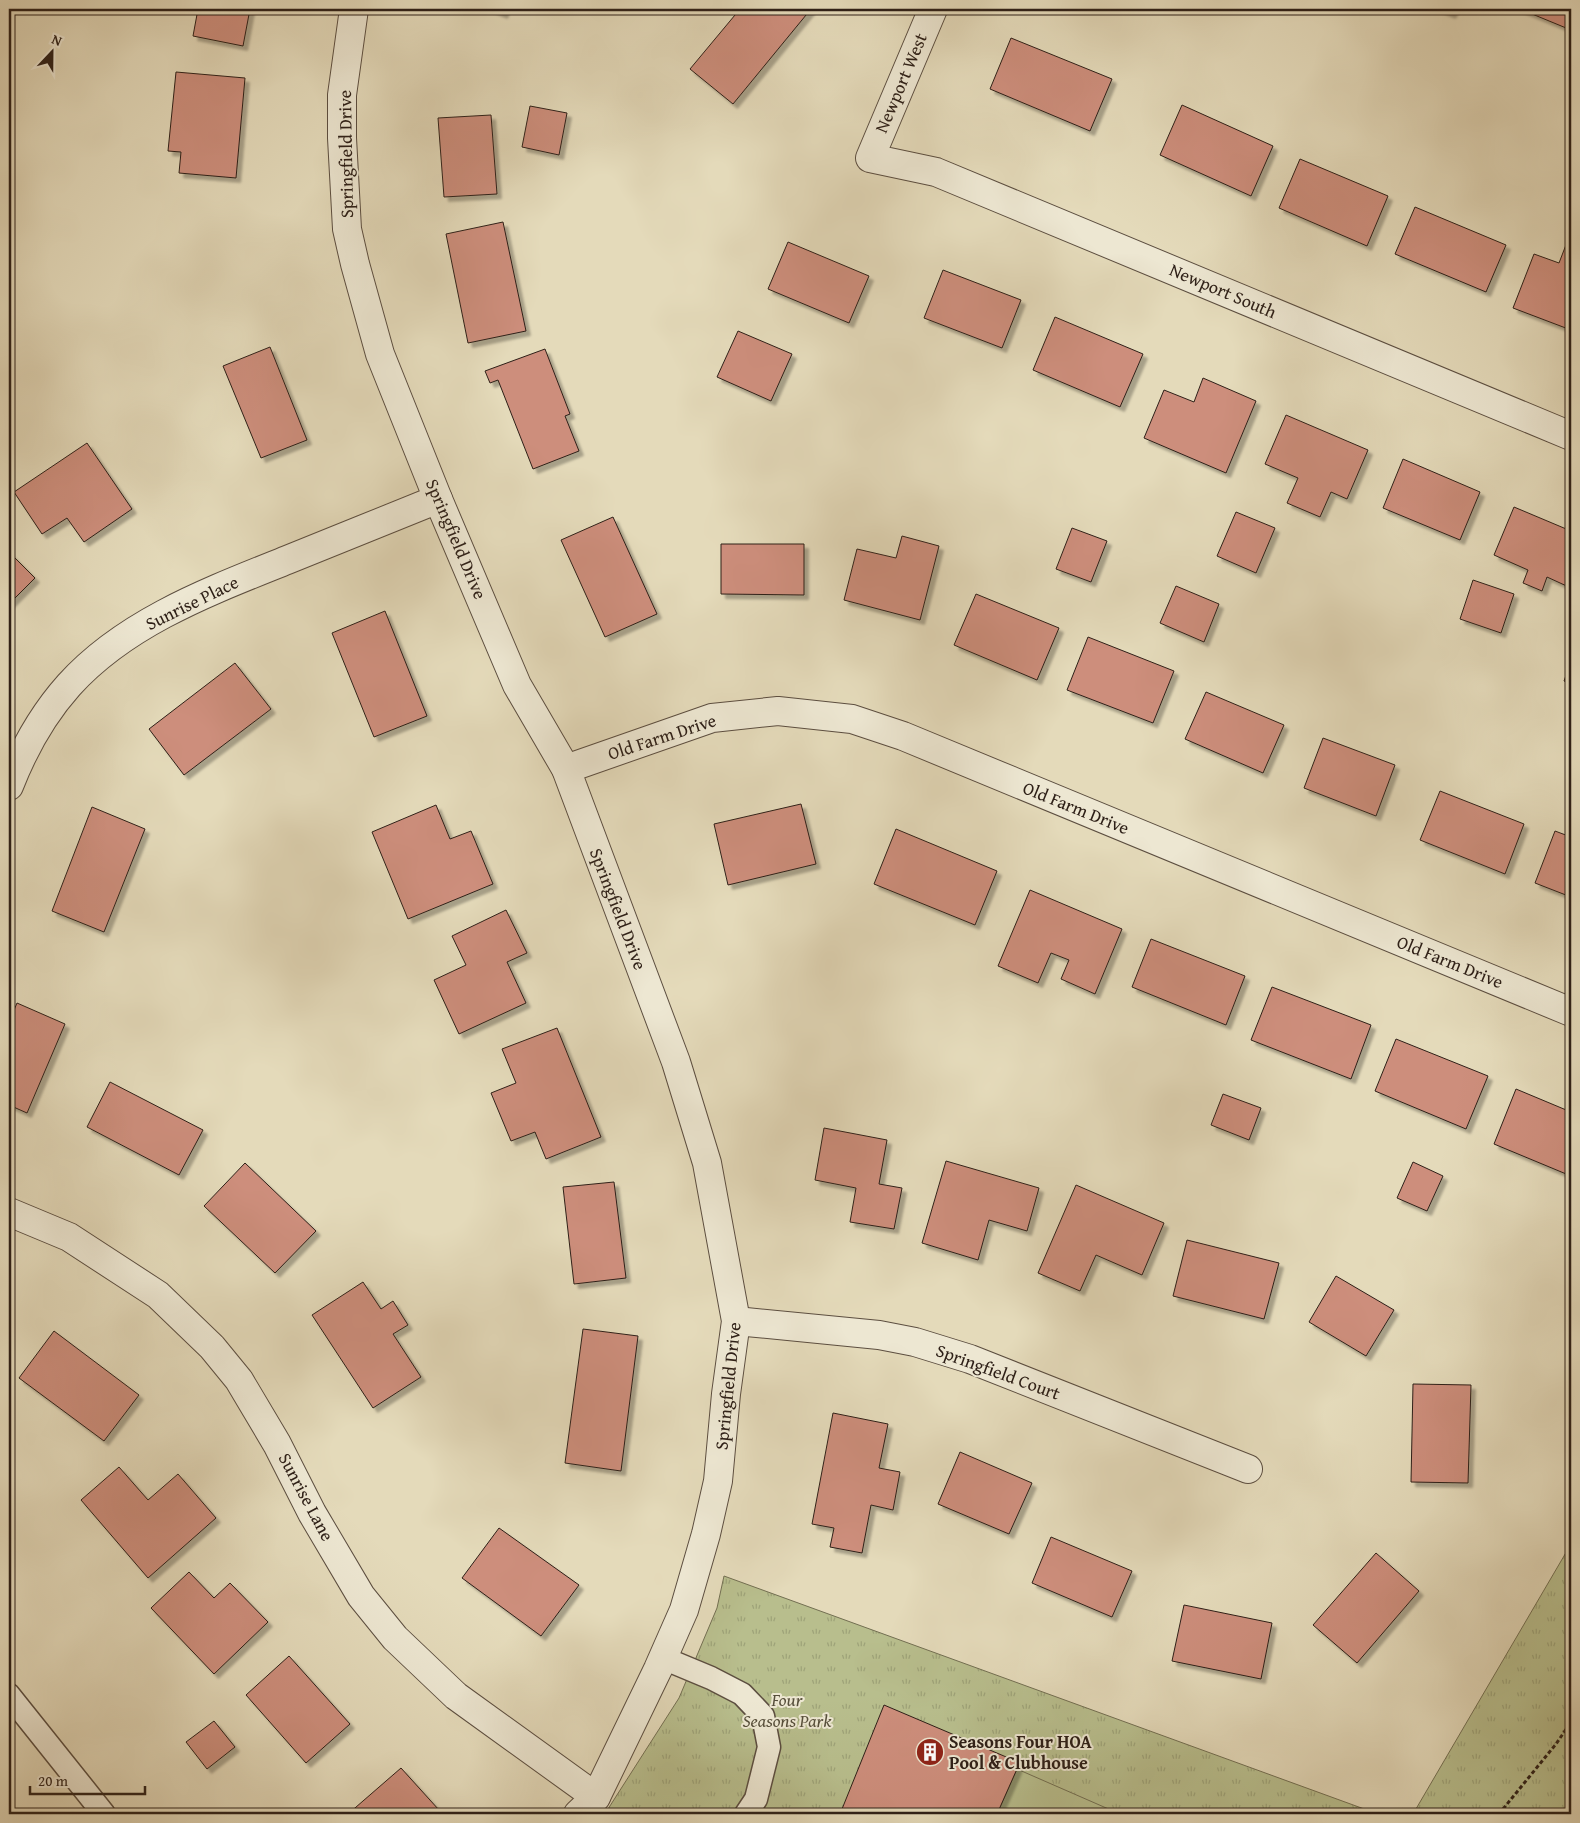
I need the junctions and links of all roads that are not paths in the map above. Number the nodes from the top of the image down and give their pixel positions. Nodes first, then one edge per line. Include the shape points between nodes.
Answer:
1 (354, 9) edge
2 (932, 9) edge
3 (870, 158) joint
4 (1571, 436) edge
5 (438, 499) junction
6 (566, 769) junction
7 (9, 786) edge
8 (1571, 1012) edge
9 (9, 1212) edge
10 (736, 1321) junction
11 (1248, 1469) dead end
12 (664, 1658) junction
13 (9, 1695) edge
14 (587, 1806) edge
15 (104, 1814) edge
16 (746, 1814) edge

1 - 5 street, Springfield Drive via 342,95 347,229 380,354
2 - 3 street, Newport West
3 - 4 street, Newport South via 936,172
5 - 6 street, Springfield Drive via 517,685
5 - 7 street, Sunrise Place via 199,595 107,650 69,686 40,724
6 - 8 street, Old Farm Drive via 712,718 778,711 852,719 902,736
6 - 10 street, Springfield Drive via 676,1062 707,1163
9 - 14 street, Sunrise Lane via 69,1237 158,1295 212,1347 238,1380 277,1444 312,1513 361,1596 395,1638 456,1696
10 - 11 street, Springfield Court via 879,1335 915,1342 970,1359
10 - 12 street, Springfield Drive via 718,1481 684,1610
12 - 14 street, Springfield Drive
12 - 16 lane via 742,1694 763,1716 769,1747 756,1799
13 - 15 lane

